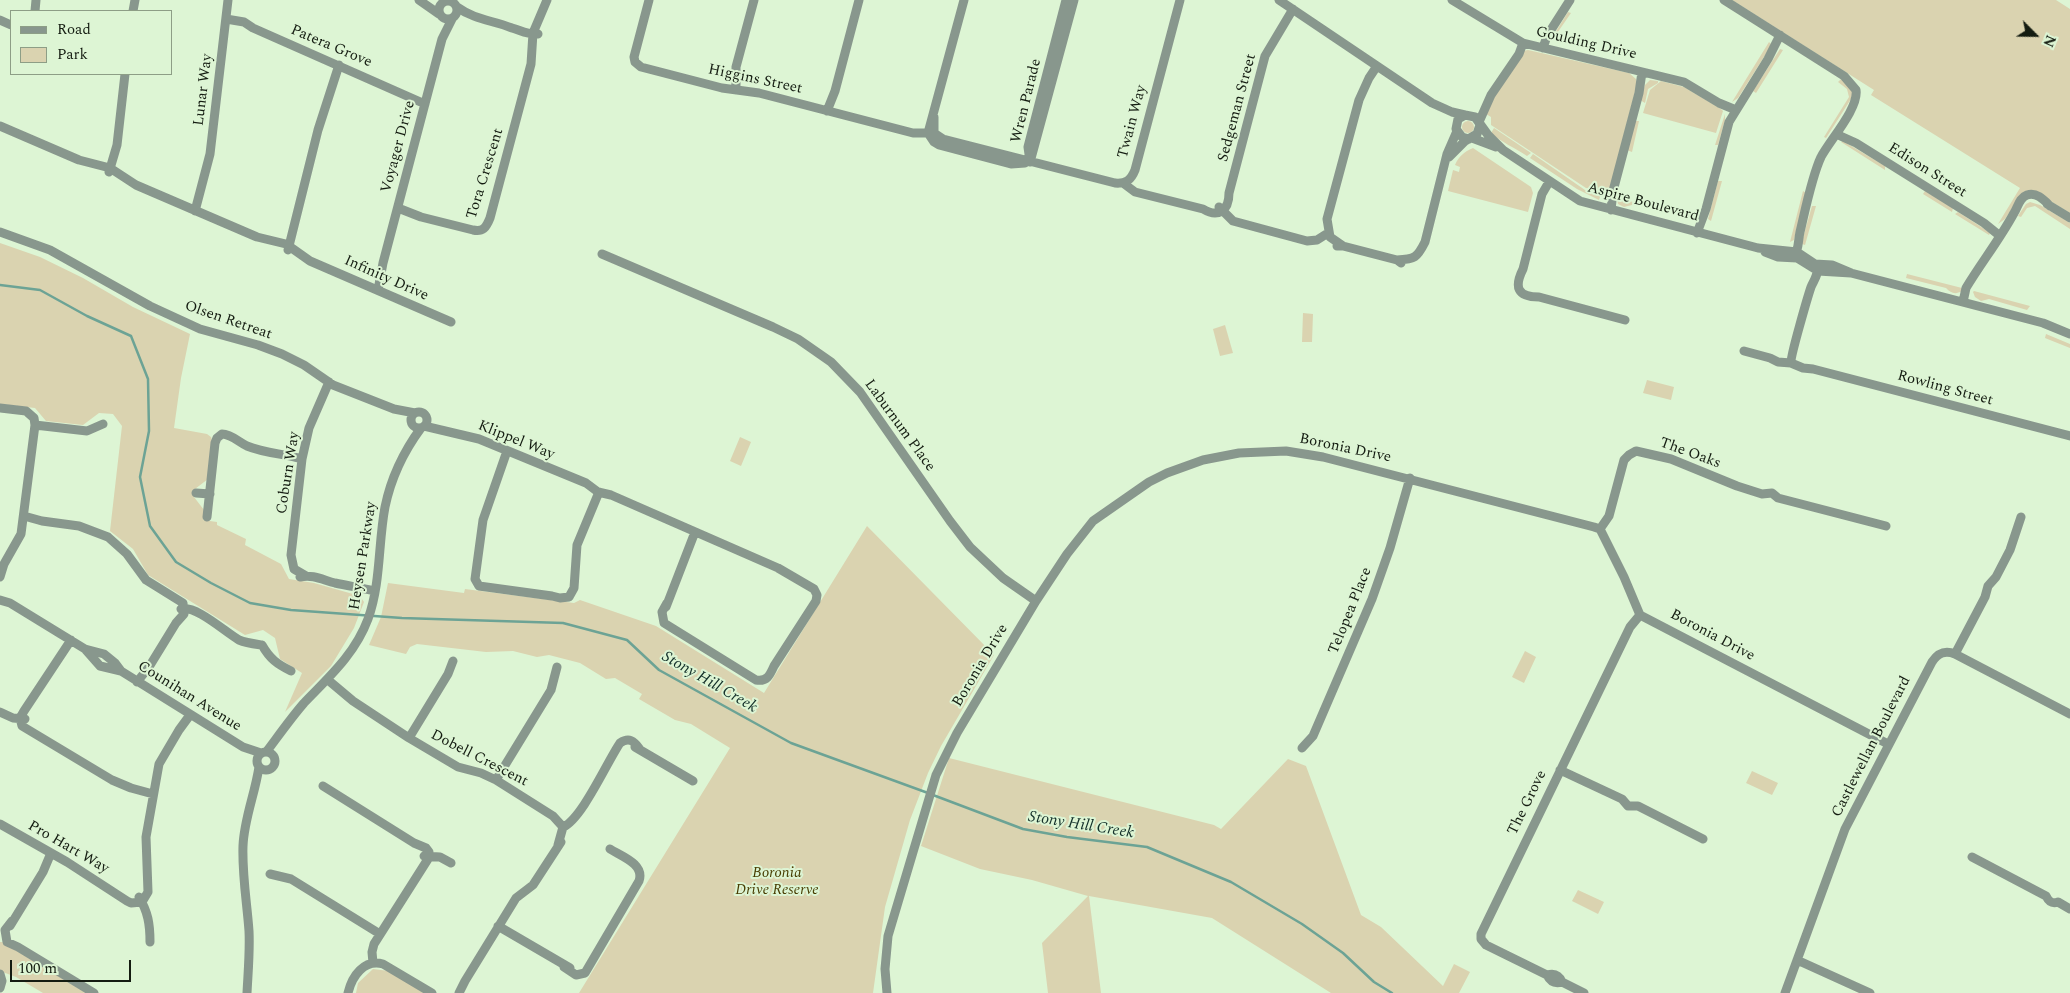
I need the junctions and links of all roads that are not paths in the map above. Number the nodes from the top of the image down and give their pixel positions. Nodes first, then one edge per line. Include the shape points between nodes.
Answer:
1 (228, 0) edge
2 (420, 0) edge
3 (648, 0) edge
4 (754, 0) edge
5 (859, 0) edge
6 (964, 0) edge
7 (1066, 0) edge
8 (1074, 0) edge
9 (1180, 0) edge
10 (1279, 0) edge
11 (1570, 0) edge
12 (1724, 0) edge
13 (1455, 1) edge
14 (444, 2) edge
15 (547, 2) edge
16 (455, 4) edge
17 (1295, 11) junction
18 (440, 15) junction
19 (472, 17) junction
20 (453, 18) junction
21 (226, 22) junction
22 (535, 33) junction
23 (1782, 37) junction
24 (442, 39) junction
25 (1521, 42) junction
26 (1546, 49) junction
27 (342, 67) junction
28 (1379, 67) junction
29 (1644, 72) junction
30 (125, 75) edge
31 (731, 90) junction
32 (1491, 95) junction
33 (426, 101) junction
34 (1432, 103) junction
35 (829, 111) junction
36 (1734, 112) junction
37 (1467, 114) junction
38 (1480, 123) junction
39 (0, 126) edge
40 (1456, 129) junction
41 (1837, 131) junction
42 (931, 133) junction
43 (1470, 138) junction
44 (1503, 150) junction
45 (1030, 162) junction
46 (1445, 164) junction
47 (107, 170) junction
48 (1126, 182) junction
49 (1552, 183) junction
50 (191, 209) junction
51 (1221, 209) junction
52 (1608, 209) junction
53 (397, 210) junction
54 (2070, 218) edge
55 (0, 232) edge
56 (1700, 233) junction
57 (2001, 234) junction
58 (1326, 235) junction
59 (285, 247) junction
60 (1795, 253) junction
61 (602, 254) dead end
62 (1816, 268) junction
63 (374, 288) junction
64 (1966, 303) junction
65 (1626, 320) dead end
66 (451, 322) dead end
67 (2070, 334) edge
68 (1744, 351) dead end
69 (1792, 359) junction
70 (331, 384) junction
71 (0, 408) edge
72 (419, 422) junction
73 (103, 424) dead end
74 (35, 425) junction
75 (2069, 433) edge
76 (509, 452) junction
77 (303, 456) junction
78 (1410, 478) junction
79 (196, 493) dead end
80 (210, 494) junction
81 (598, 495) junction
82 (207, 517) dead end
83 (2021, 517) dead end
84 (24, 518) junction
85 (1886, 526) dead end
86 (1600, 529) junction
87 (697, 533) junction
88 (2, 566) edge
89 (0, 577) edge
90 (376, 588) junction
91 (0, 591) edge
92 (0, 600) edge
93 (1036, 601) junction
94 (10, 603) junction
95 (183, 610) junction
96 (1640, 615) junction
97 (69, 639) junction
98 (1955, 654) junction
99 (453, 661) dead end
100 (557, 667) dead end
101 (291, 671) dead end
102 (329, 678) junction
103 (139, 683) junction
104 (0, 712) edge
105 (189, 714) junction
106 (2070, 714) edge
107 (22, 719) junction
108 (409, 738) junction
109 (1888, 744) junction
110 (1302, 748) dead end
111 (264, 760) junction
112 (1560, 770) junction
113 (496, 780) junction
114 (693, 781) dead end
115 (323, 786) dead end
116 (153, 794) junction
117 (0, 824) edge
118 (566, 826) junction
119 (1703, 838) dead end
120 (610, 848) dead end
121 (53, 854) junction
122 (426, 856) junction
123 (1972, 857) dead end
124 (451, 863) dead end
125 (270, 874) dead end
126 (140, 899) junction
127 (2070, 908) edge
128 (498, 926) junction
129 (380, 934) junction
130 (4, 936) edge
131 (150, 942) dead end
132 (1797, 960) junction
133 (373, 963) junction
134 (0, 974) edge
135 (465, 981) junction
136 (0, 988) edge
137 (91, 992) edge
138 (247, 993) edge
139 (348, 993) edge
140 (432, 993) edge
141 (455, 993) edge
142 (459, 993) edge
143 (887, 993) edge
144 (1584, 993) edge
145 (1785, 993) edge
146 (1870, 993) edge

1 - 21 street, Lunar Way
2 - 14 street
2 - 18 street
3 - 31 street, Higgins Street via 635,52 636,64
4 - 31 street
5 - 35 street
6 - 42 street
7 - 45 street, Wren Parade via 1028,147
8 - 45 street, Wren Parade
9 - 48 street, Twain Way via 1135,170
10 - 17 street
11 - 26 street via 1547,36
12 - 23 street
13 - 25 street, Goulding Drive
14 - 16 street
14 - 18 street via 439,8
15 - 22 street, Tora Crescent via 546,18
16 - 19 street
16 - 20 street via 457,13
17 - 28 street
17 - 51 street, Sedgeman Street via 1264,60 1228,203
18 - 20 street via 446,19
18 - 24 street, Voyager Drive
19 - 20 street
19 - 22 street
20 - 24 street, Voyager Drive
21 - 27 street, Patera Grove via 244,22
21 - 50 street, Lunar Way via 210,154 203,183
22 - 53 street, Tora Crescent via 537,48 486,228 472,230
23 - 36 street
23 - 41 street via 1855,80 1861,90 1859,99
24 - 33 street, Voyager Drive
25 - 26 street, Goulding Drive
25 - 32 street
26 - 29 street, Goulding Drive
27 - 33 street, Patera Grove
27 - 59 street via 322,115
28 - 34 street
28 - 58 street via 1359,100 1327,219
29 - 36 street, Goulding Drive via 1689,84
29 - 52 street
30 - 47 street via 117,137
31 - 35 street, Higgins Street via 751,91
32 - 37 street
32 - 38 street
33 - 53 street, Voyager Drive
34 - 37 street via 1452,112
34 - 40 street
35 - 42 street, Higgins Street via 913,133
36 - 56 street
37 - 38 street
37 - 40 street via 1458,119
38 - 43 street via 1477,134
38 - 44 street, Aspire Boulevard
39 - 47 street, Infinity Drive via 79,160 90,168
40 - 43 street via 1462,137
40 - 46 street
41 - 57 street, Edison Street
41 - 60 street via 1820,161
42 - 45 street via 939,145 1011,164
43 - 44 street, Aspire Boulevard
43 - 46 street via 1453,152
44 - 49 street, Aspire Boulevard
45 - 48 street via 1115,183
46 - 58 street via 1425,242 1413,259 1397,260 1343,246
47 - 50 street, Infinity Drive via 119,181
48 - 51 street via 1143,193 1213,214
49 - 52 street, Aspire Boulevard via 1580,201
49 - 65 street via 1540,204 1522,269 1524,288 1539,297
50 - 59 street, Infinity Drive via 257,237 268,245
51 - 58 street via 1233,221 1307,241
52 - 56 street, Aspire Boulevard
53 - 63 street, Voyager Drive
54 - 57 street via 2037,200 2029,200 2015,211
55 - 70 street, Olsen Retreat via 50,250 150,306 200,329 258,345 295,360
56 - 60 street, Aspire Boulevard via 1758,248 1778,257
57 - 64 street via 1973,279
59 - 63 street, Infinity Drive
60 - 62 street, Aspire Boulevard
61 - 93 street, Laburnum Place via 773,327 798,339 831,362 860,392 970,547 1003,578
62 - 64 street, Aspire Boulevard via 1848,272
62 - 69 street
63 - 66 street, Infinity Drive
64 - 67 street, Aspire Boulevard via 2046,324
68 - 69 street, Rowling Street via 1778,362
69 - 75 street, Rowling Street via 1803,368
70 - 72 street, Olsen Retreat
70 - 77 street, Coburn Way via 309,428
71 - 74 street via 26,411 34,418
72 - 76 street, Klippel Way via 478,439
72 - 90 street, Heysen Parkway via 391,484 385,508
73 - 74 street via 87,431
74 - 84 street
76 - 81 street, Klippel Way via 578,482
76 - 81 street via 483,520 478,586 552,596 567,592 574,577 577,545
77 - 80 street via 257,449 231,439 222,442 214,460
77 - 90 street, Coburn Way via 291,555 294,569 306,576
78 - 86 street, Boronia Drive
78 - 93 street, Boronia Drive via 1286,451 1239,453 1203,460 1148,482 1093,521
78 - 110 street, Telopea Place via 1372,599 1313,736
79 - 80 street
80 - 82 street
81 - 87 street via 617,499
83 - 98 street via 1993,589 1985,597
84 - 88 street via 21,534
84 - 95 street via 79,526 108,537 128,554 146,580 170,596
85 - 86 street, The Oaks via 1778,498 1767,499 1762,494 1671,459 1636,451 1624,460 1609,516
86 - 96 street via 1633,594
87 - 87 street via 667,603 666,616 675,629 756,680 767,679 810,609 811,594 800,582 778,568
88 - 89 street
90 - 102 street, Heysen Parkway via 365,627 349,655
91 - 94 street, Counihan Avenue
92 - 94 street, Counihan Avenue
93 - 143 street, Boronia Drive via 957,733 936,775 888,936
94 - 97 street, Counihan Avenue
95 - 101 street via 200,615 241,641 262,645 270,658
95 - 103 street
96 - 109 street, Boronia Drive
96 - 112 street, The Grove via 1630,627
97 - 103 street, Counihan Avenue via 85,649 100,666 121,671
97 - 107 street
98 - 106 street
98 - 109 street, Castlewellan Boulevard via 1941,653 1934,658
99 - 108 street
100 - 113 street via 551,690
102 - 108 street, Dobell Crescent via 353,701
102 - 111 street, Heysen Parkway via 303,704
103 - 105 street, Counihan Avenue
104 - 107 street
105 - 111 street, Counihan Avenue
105 - 116 street via 159,764
107 - 116 street via 35,732 112,780
108 - 113 street, Dobell Crescent via 458,767
109 - 132 street, Castlewellan Boulevard via 1845,829
111 - 138 street, Heysen Parkway via 250,800 243,844 249,933
112 - 119 street via 1622,799 1628,806 1638,806
112 - 144 street, The Grove via 1481,939 1486,945 1547,974 1553,982 1562,982
113 - 118 street, Dobell Crescent
114 - 118 street via 640,748 627,745 614,755
115 - 122 street via 414,843
116 - 126 street via 146,837 148,892
117 - 121 street, Pro Hart Way
118 - 128 street via 533,885 516,898
120 - 128 street via 634,864 641,877 590,962 580,970 564,967
121 - 126 street, Pro Hart Way via 123,897
121 - 130 street
122 - 124 street via 440,857
122 - 129 street
123 - 127 street via 2046,896 2048,901
125 - 129 street via 291,879
126 - 131 street via 150,921
128 - 135 street
129 - 133 street via 374,944
130 - 137 street
132 - 145 street, Castlewellan Boulevard
132 - 146 street
133 - 139 street via 354,977
133 - 140 street via 383,964
134 - 136 street
135 - 141 street
135 - 142 street

